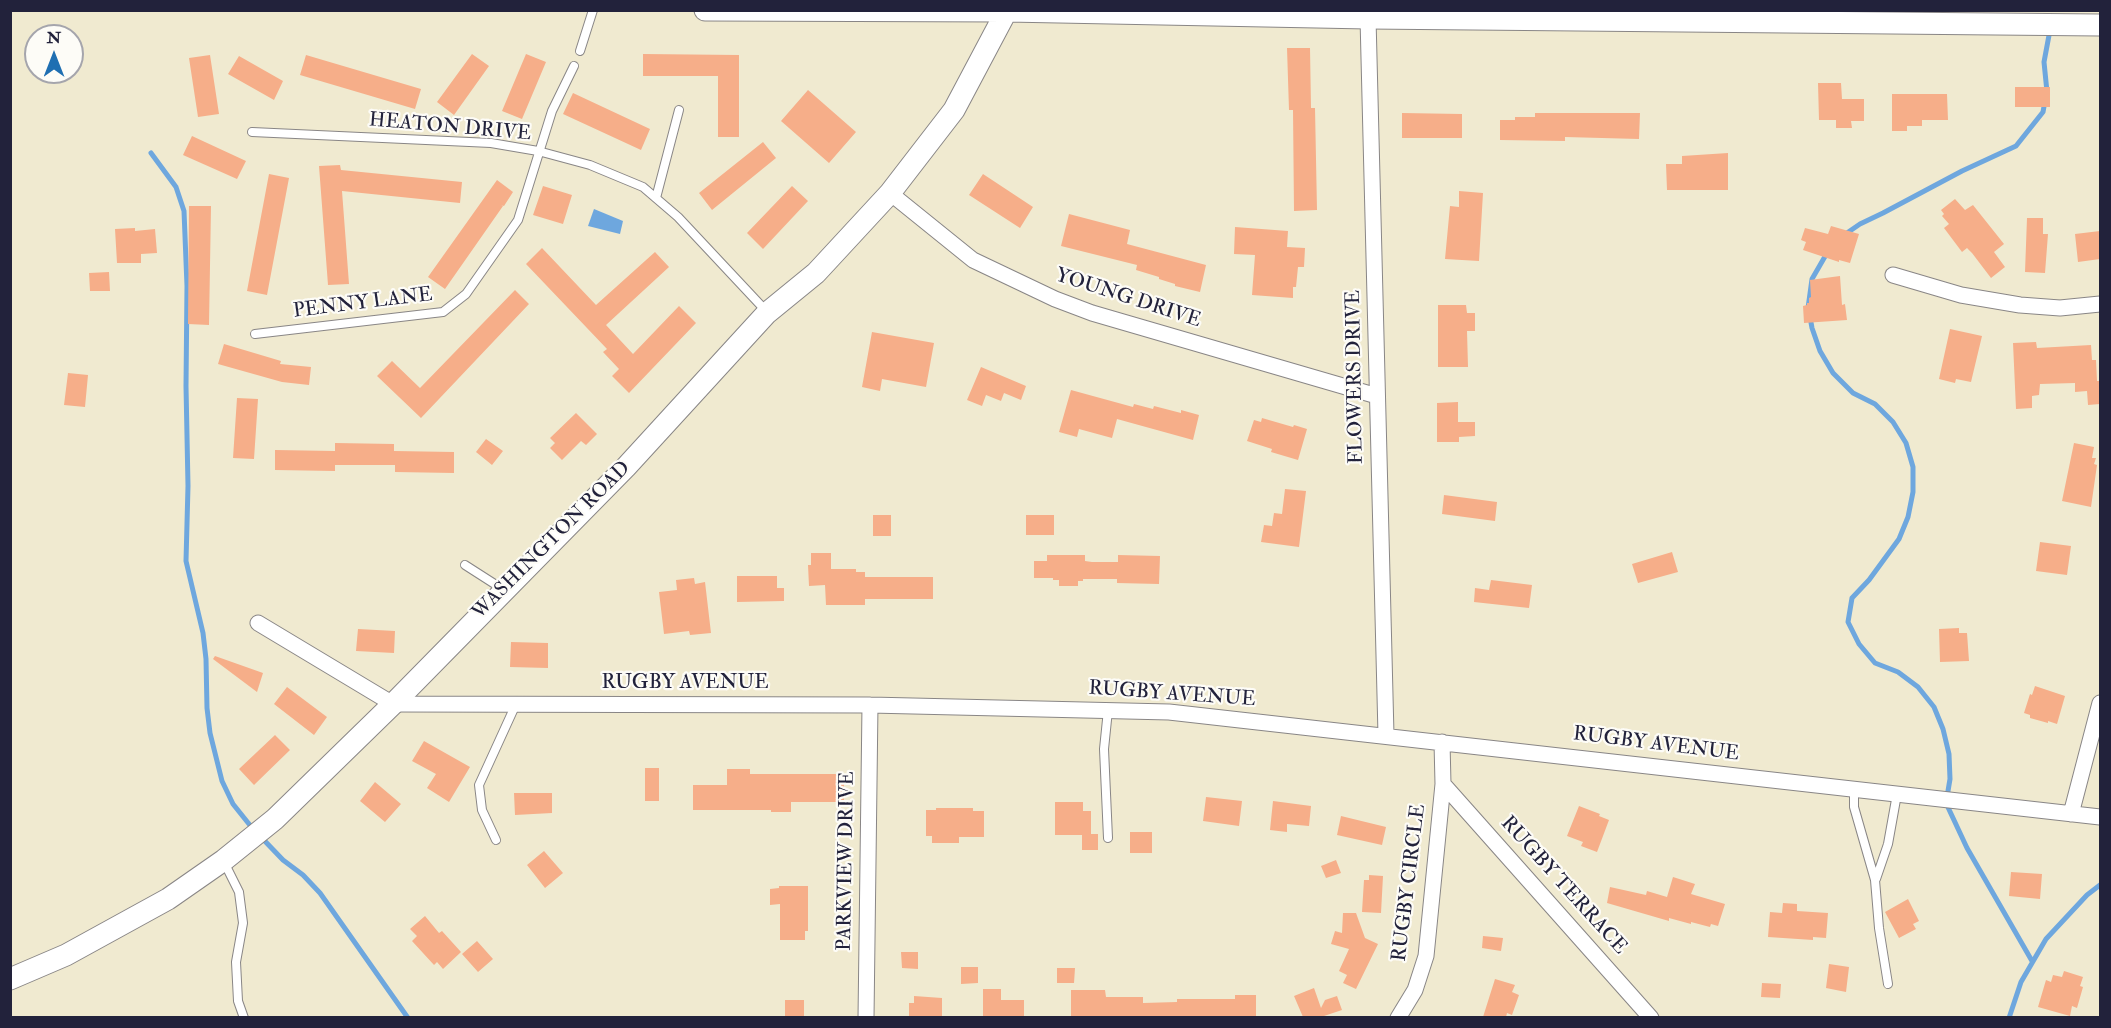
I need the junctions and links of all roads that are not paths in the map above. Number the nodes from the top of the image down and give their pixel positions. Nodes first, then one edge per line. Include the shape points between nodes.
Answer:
1 (593, 10) edge
2 (705, 10) edge
3 (911, 11) edge
4 (963, 11) edge
5 (1007, 11) edge
6 (1176, 13) edge
7 (1934, 17) edge
8 (1368, 18) junction
9 (2100, 25) edge
10 (580, 51) dead end
11 (574, 66) dead end
12 (679, 110) dead end
13 (252, 132) dead end
14 (538, 151) junction
15 (890, 193) junction
16 (656, 198) junction
17 (1893, 275) dead end
18 (2100, 304) edge
19 (767, 313) junction
20 (255, 334) dead end
21 (1377, 396) junction
22 (465, 565) dead end
23 (504, 590) junction
24 (258, 623) dead end
25 (2100, 703) edge
26 (393, 704) junction
27 (516, 704) junction
28 (870, 705) junction
29 (1108, 710) junction
30 (1386, 735) junction
31 (1442, 742) junction
32 (1443, 784) junction
33 (1854, 789) junction
34 (1897, 794) junction
35 (2071, 814) junction
36 (2100, 817) edge
37 (1107, 838) dead end
38 (496, 840) dead end
39 (224, 860) junction
40 (1875, 880) junction
41 (10, 979) edge
42 (1888, 984) dead end
43 (244, 1017) edge
44 (866, 1017) edge
45 (1398, 1017) edge
46 (1651, 1017) edge

1 - 10 lane
2 - 3 street
3 - 4 street
4 - 5 street
5 - 6 street
5 - 15 street, WASHINGTON ROAD via 954,110
6 - 8 street
7 - 8 street
7 - 9 street
8 - 21 street, FLOWERS DRIVE
11 - 14 lane, PENNY LANE
12 - 16 lane
13 - 14 lane, HEATON DRIVE via 491,143
14 - 16 lane, HEATON DRIVE via 590,165 643,187
14 - 20 lane, PENNY LANE via 518,220 466,294 443,312
15 - 19 street, WASHINGTON ROAD via 816,273
15 - 21 street, YOUNG DRIVE via 973,260 1055,299
16 - 19 lane, HEATON DRIVE
17 - 18 street via 1961,295 2019,305 2060,308
19 - 23 street, WASHINGTON ROAD via 626,467
21 - 30 street, FLOWERS DRIVE
22 - 23 lane
23 - 26 street, WASHINGTON ROAD
24 - 26 street
25 - 35 street
26 - 27 street, RUGBY AVENUE
26 - 39 street, WASHINGTON ROAD via 275,819
27 - 28 street, RUGBY AVENUE
27 - 38 lane via 479,785 482,810
28 - 29 street, RUGBY AVENUE
28 - 44 street, PARKVIEW DRIVE
29 - 30 street, RUGBY AVENUE via 1169,712
29 - 37 lane via 1104,749
30 - 31 street, RUGBY AVENUE
31 - 32 street, RUGBY CIRCLE
31 - 33 street, RUGBY AVENUE
32 - 45 street, RUGBY CIRCLE via 1426,956 1415,990
32 - 46 street, RUGBY TERRACE
33 - 34 street, RUGBY AVENUE
33 - 40 lane via 1854,807
34 - 35 street, RUGBY AVENUE
34 - 40 lane via 1888,844
35 - 36 street, RUGBY AVENUE
39 - 41 street, WASHINGTON ROAD via 168,899 66,955
39 - 43 lane via 239,892 243,922 236,962 238,1001
40 - 42 lane

